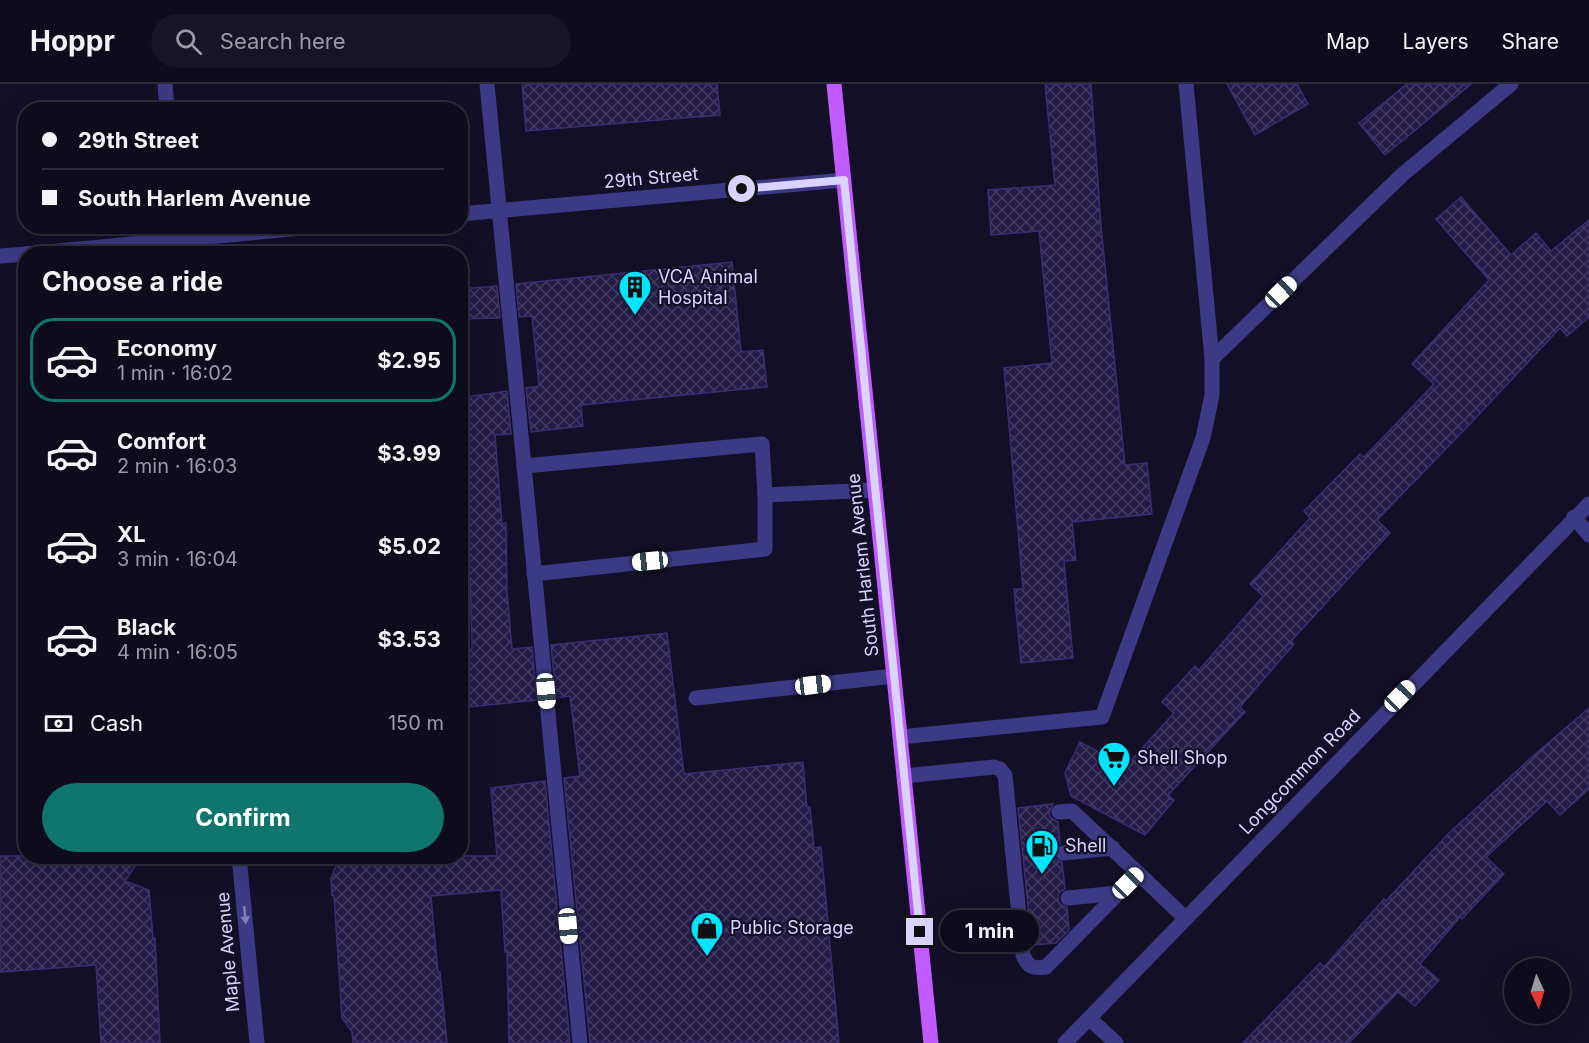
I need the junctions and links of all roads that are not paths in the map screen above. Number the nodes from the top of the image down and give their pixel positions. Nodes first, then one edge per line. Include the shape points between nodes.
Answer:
1 (165, 84) edge
2 (487, 84) edge
3 (834, 84) edge
4 (1186, 84) edge
5 (1511, 84) edge
6 (166, 102) edge
7 (844, 180) junction
8 (499, 211) junction
9 (468, 213) edge
10 (242, 234) edge
11 (180, 240) edge
12 (114, 246) edge
13 (18, 255) edge
14 (0, 256) edge
15 (1212, 359) junction
16 (524, 466) junction
17 (875, 490) junction
18 (765, 495) junction
19 (1589, 504) edge
20 (1574, 517) junction
21 (1589, 535) edge
22 (534, 574) junction
23 (894, 676) junction
24 (696, 698) dead end
25 (900, 737) junction
26 (904, 776) junction
27 (1059, 812) dead end
28 (1113, 848) junction
29 (1063, 853) dead end
30 (240, 864) edge
31 (1138, 873) junction
32 (1118, 893) junction
33 (1068, 898) dead end
34 (1185, 918) junction
35 (1089, 1018) junction
36 (257, 1043) edge
37 (580, 1043) edge
38 (931, 1043) edge
39 (1065, 1043) edge
40 (1116, 1043) edge

1 - 6 street
2 - 8 street
3 - 7 main road, South Harlem Avenue
4 - 15 street
5 - 15 street via 1402,175
7 - 8 street, 29th Street
7 - 17 main road, South Harlem Avenue
8 - 9 street, 29th Street
8 - 16 street
10 - 11 street
11 - 12 street
13 - 14 street
15 - 25 street via 1212,395 1203,438 1102,717
16 - 18 street via 762,444
16 - 22 street
17 - 18 street
17 - 23 main road, South Harlem Avenue
18 - 22 street via 765,549
19 - 20 street, Longcommon Road
20 - 21 street
20 - 34 street, Longcommon Road
22 - 37 street
23 - 24 street
23 - 25 main road, South Harlem Avenue
25 - 26 main road, South Harlem Avenue
26 - 32 street via 994,767 1005,775 1021,903 1023,955 1035,969 1046,967
26 - 38 main road, South Harlem Avenue
27 - 28 street via 1072,811
28 - 29 street
28 - 31 street
30 -> 36 street, Maple Avenue
31 - 32 street
31 - 34 street
32 - 33 street
34 - 35 street, Longcommon Road
35 - 39 street, Longcommon Road
35 - 40 street

